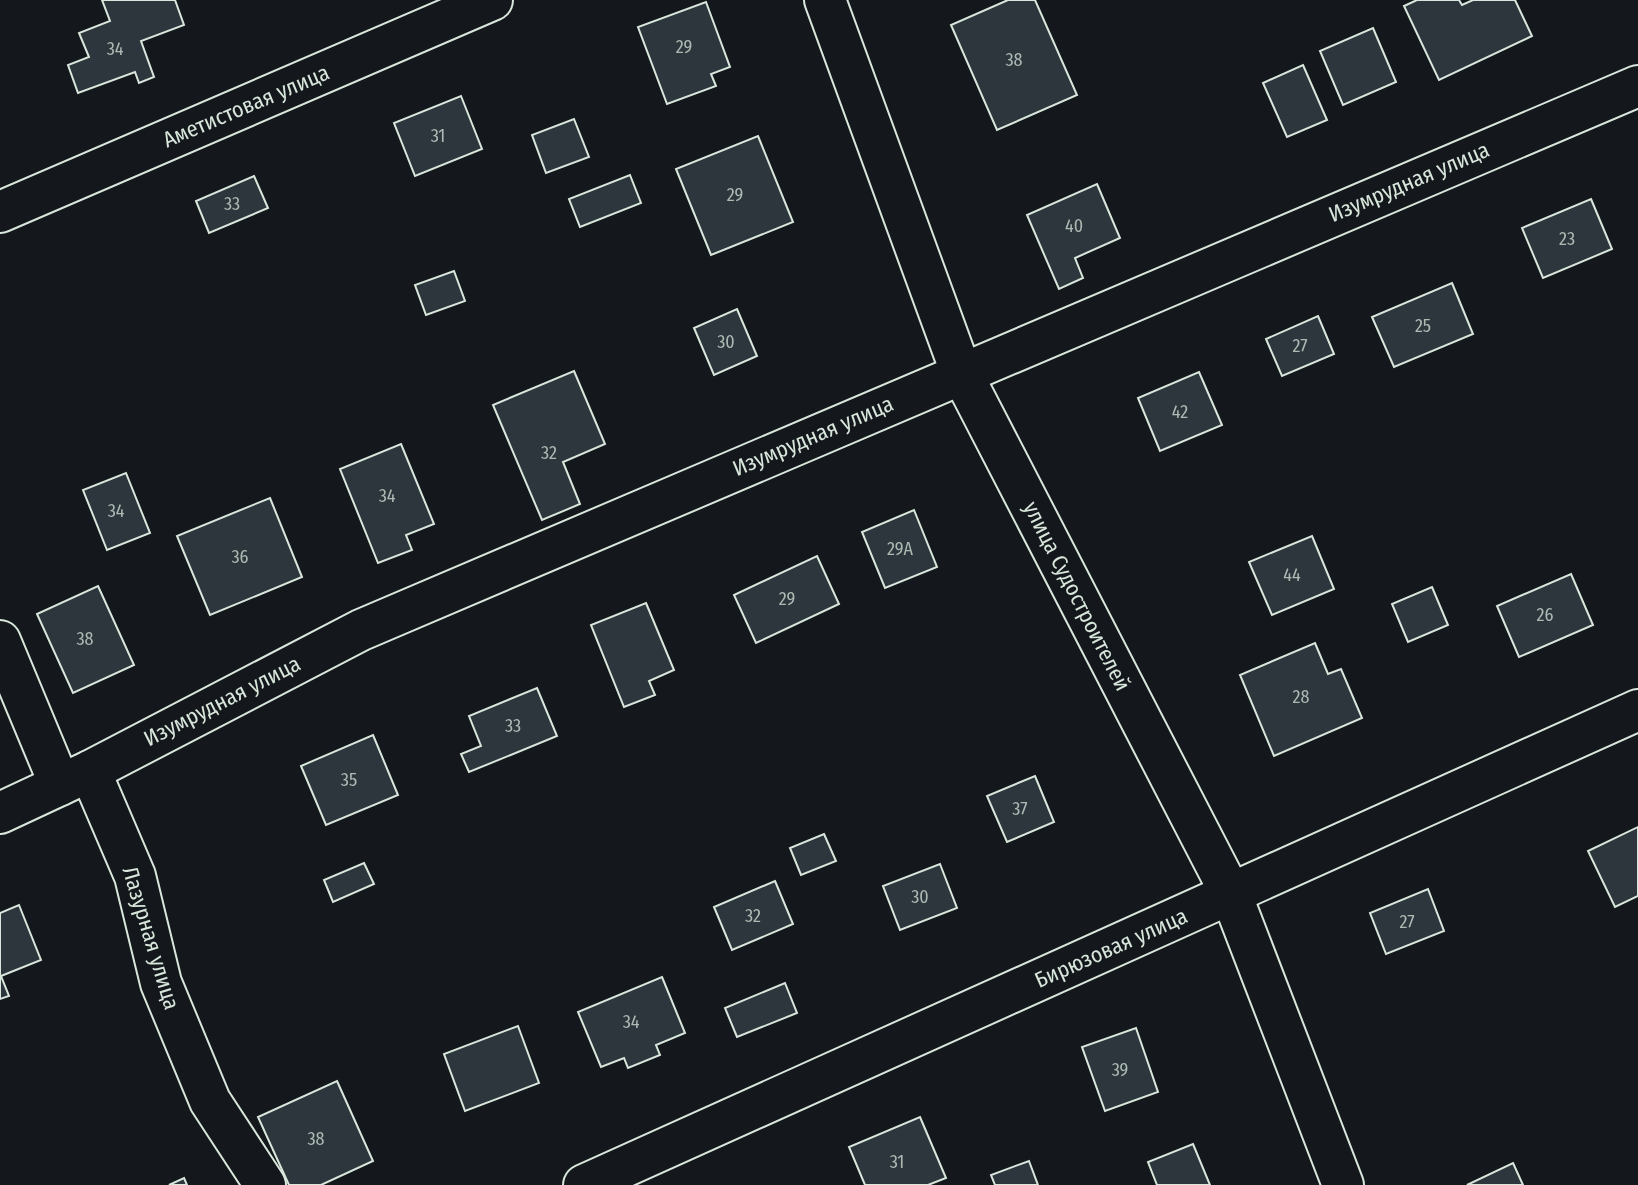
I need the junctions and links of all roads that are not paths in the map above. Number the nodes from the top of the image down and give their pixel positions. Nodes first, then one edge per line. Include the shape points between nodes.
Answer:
1 (492, 0) edge
2 (825, 0) edge
3 (1638, 86) edge
4 (0, 212) edge
5 (961, 372) junction
6 (0, 641) edge
7 (1638, 710) edge
8 (75, 778) junction
9 (0, 813) edge
10 (1231, 894) junction
11 (265, 1185) edge
12 (584, 1185) edge
13 (1343, 1185) edge

1 - 4 street, Аметистовая улица
2 - 5 street, улица Судостроителей
3 - 5 street, Изумрудная улица
5 - 8 street, Изумрудная улица via 361,630
5 - 10 street, улица Судостроителей
6 - 8 street, Лазурная улица
7 - 10 street, Бирюзовая улица
8 - 9 street, Изумрудная улица
8 - 11 street, Лазурная улица via 135,876 161,983 210,1101
10 - 12 street, Бирюзовая улица
10 - 13 street, улица Судостроителей

